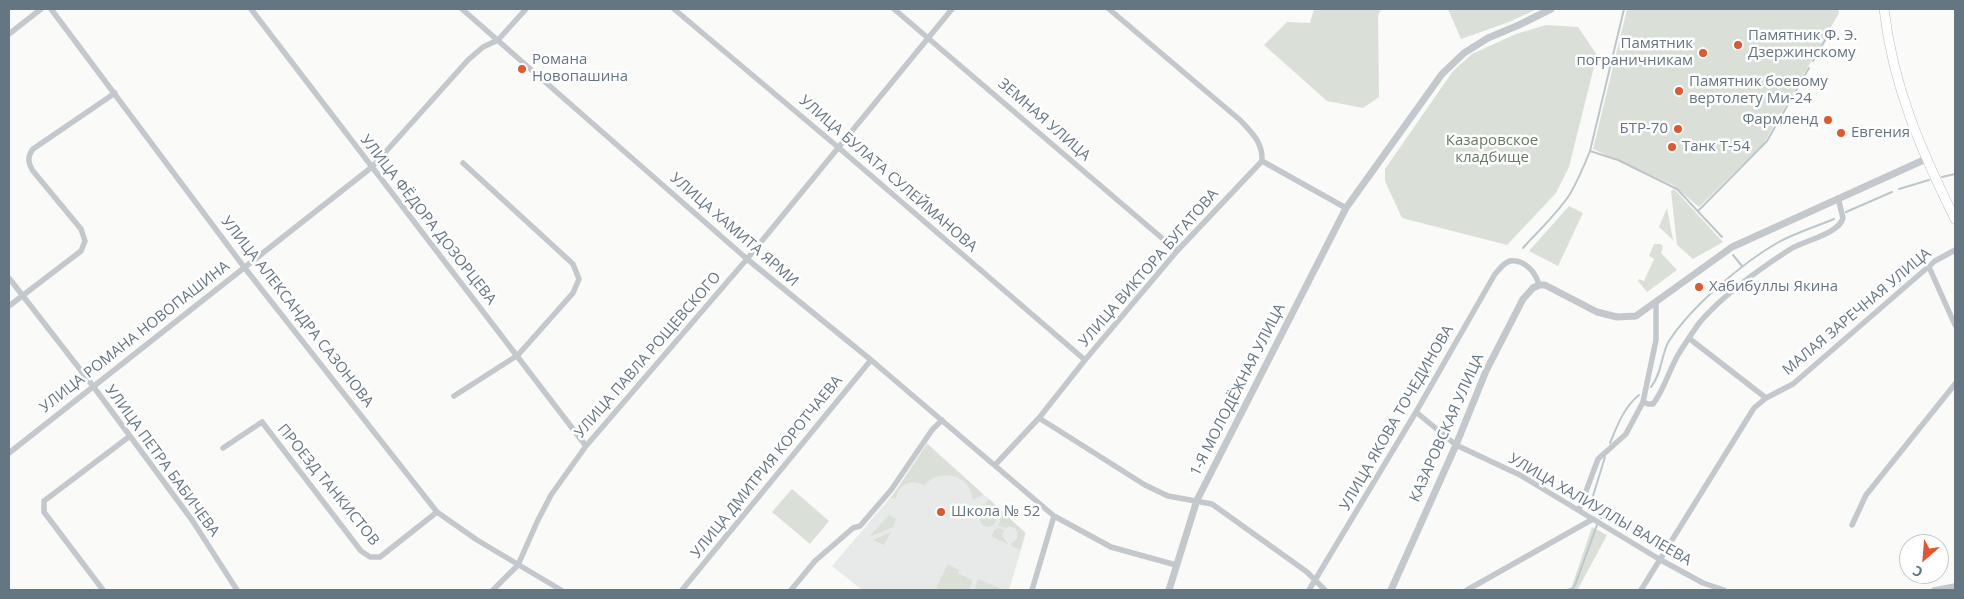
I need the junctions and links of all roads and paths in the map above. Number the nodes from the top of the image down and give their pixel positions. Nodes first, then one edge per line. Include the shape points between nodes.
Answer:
1 (41, 9) edge
2 (51, 9) edge
3 (251, 9) edge
4 (462, 9) edge
5 (526, 9) edge
6 (674, 9) edge
7 (894, 9) edge
8 (952, 9) edge
9 (1109, 9) edge
10 (1551, 9) edge
11 (1884, 9) edge
12 (9, 34) edge
13 (928, 38) junction
14 (498, 40) junction
15 (115, 94) junction
16 (839, 148) junction
17 (1926, 160) junction
18 (1262, 161) junction
19 (463, 163) dead end
20 (372, 167) junction
21 (1838, 198) junction
22 (1346, 208) junction
23 (1955, 219) edge
24 (1955, 250) edge
25 (1177, 251) junction
26 (747, 259) junction
27 (244, 266) junction
28 (1929, 267) junction
29 (9, 278) edge
30 (1539, 285) junction
31 (22, 296) junction
32 (1656, 302) junction
33 (9, 306) edge
34 (1955, 325) edge
35 (1690, 339) junction
36 (518, 355) junction
37 (871, 360) junction
38 (1085, 360) junction
39 (1955, 384) edge
40 (93, 386) junction
41 (454, 396) dead end
42 (1766, 398) junction
43 (1643, 402) junction
44 (1416, 412) junction
45 (1039, 418) junction
46 (942, 420) junction
47 (130, 436) junction
48 (1456, 445) junction
49 (586, 446) junction
50 (223, 448) dead end
51 (9, 453) edge
52 (995, 465) junction
53 (1197, 500) junction
54 (1579, 510) junction
55 (437, 512) junction
56 (1054, 516) junction
57 (1593, 519) junction
58 (1852, 525) dead end
59 (1659, 559) junction
60 (518, 565) junction
61 (1176, 566) junction
62 (1316, 580) junction
63 (1955, 586) edge
64 (103, 590) edge
65 (237, 590) edge
66 (493, 590) edge
67 (561, 590) edge
68 (682, 590) edge
69 (791, 590) edge
70 (1032, 590) edge
71 (1169, 590) edge
72 (1309, 590) edge
73 (1324, 590) edge
74 (1391, 590) edge
75 (1467, 590) edge
76 (1642, 590) edge
77 (1724, 590) edge
78 (1934, 590) edge

1 - 12 street
2 - 15 street, УЛИЦА АЛЕКСАНДРА САЗОНОВА
3 - 20 street, УЛИЦА ФЁДОРА ДОЗОРЦЕВА
4 - 14 street, УЛИЦА ХАМИТА ЯРМИ
5 - 14 street, УЛИЦА РОМАНА НОВОПАШИНА
6 - 16 street, УЛИЦА БУЛАТА СУЛЕЙМАНОВА
7 - 13 street, ЗЕМНАЯ УЛИЦА
8 - 13 street, УЛИЦА ПАВЛА РОЩЕВСКОГО
9 - 18 street via 1240,120 1256,137 1263,151
10 - 22 street, 1-Я МОЛОДЁЖНАЯ УЛИЦА via 1488,38 1464,53 1442,74
11 - 17 main road via 1900,92
13 - 16 street, УЛИЦА ПАВЛА РОЩЕВСКОГО
13 - 25 street, ЗЕМНАЯ УЛИЦА
14 - 20 street, УЛИЦА РОМАНА НОВОПАШИНА via 468,60
14 - 26 street, УЛИЦА ХАМИТА ЯРМИ
15 - 27 street, УЛИЦА АЛЕКСАНДРА САЗОНОВА
15 - 31 street via 30,153 32,171 81,229 84,242 81,251
16 - 26 street, УЛИЦА ПАВЛА РОЩЕВСКОГО
16 - 38 street, УЛИЦА БУЛАТА СУЛЕЙМАНОВА
17 - 21 street
17 - 23 main road
18 - 22 street
18 - 25 street, УЛИЦА ВИКТОРА БУГАТОВА
19 - 36 street via 574,264 580,279 573,293
20 - 27 street, УЛИЦА РОМАНА НОВОПАШИНА
20 - 36 street, УЛИЦА ФЁДОРА ДОЗОРЦЕВА
21 - 32 street via 1732,248
21 - 35 street via 1842,218 1838,226 1791,248 1763,267 1715,307
22 - 53 street, 1-Я МОЛОДЁЖНАЯ УЛИЦА
24 - 28 street, МАЛАЯ ЗАРЕЧНАЯ УЛИЦА
25 - 38 street, УЛИЦА ВИКТОРА БУГАТОВА
26 - 37 street, УЛИЦА ХАМИТА ЯРМИ
26 - 49 street, УЛИЦА ПАВЛА РОЩЕВСКОГО
27 - 40 street, УЛИЦА РОМАНА НОВОПАШИНА
27 - 55 street, УЛИЦА АЛЕКСАНДРА САЗОНОВА
28 - 34 street
28 - 42 street, МАЛАЯ ЗАРЕЧНАЯ УЛИЦА via 1793,384
29 - 31 street, УЛИЦА ПЕТРА БАБИЧЕВА
30 - 32 street via 1617,318 1636,316
30 - 44 street, УЛИЦА ЯКОВА ТОЧЕДИНОВА via 1537,276 1529,268 1519,263 1503,265
30 - 48 street, КАЗАРОВСКАЯ УЛИЦА via 1524,299 1486,370
31 - 33 street
31 - 40 street, УЛИЦА ПЕТРА БАБИЧЕВА
32 - 43 street via 1656,340
35 - 42 street
35 - 43 street via 1670,367 1656,399 1652,404
36 - 41 street
36 - 49 street, УЛИЦА ФЁДОРА ДОЗОРЦЕВА
37 - 46 street, УЛИЦА ХАМИТА ЯРМИ
37 - 68 street, УЛИЦА ДМИТРИЯ КОРОТЧАЕВА
38 - 45 street, УЛИЦА ВИКТОРА БУГАТОВА
39 - 58 street via 1866,495
40 - 47 street, УЛИЦА ПЕТРА БАБИЧЕВА
40 - 51 street, УЛИЦА РОМАНА НОВОПАШИНА
42 - 59 street, МАЛАЯ ЗАРЕЧНАЯ УЛИЦА via 1754,408
43 - 54 street via 1626,434 1598,459
44 - 48 street, УЛИЦА ХАЛИУЛЛЫ ВАЛЕЕВА
44 - 62 street, УЛИЦА ЯКОВА ТОЧЕДИНОВА
45 - 52 street, УЛИЦА ВИКТОРА БУГАТОВА
45 - 53 street via 1145,485 1168,496
46 - 52 street, УЛИЦА ХАМИТА ЯРМИ
46 - 69 street via 860,526 853,528 815,562
47 - 64 street via 44,501 44,512
47 - 65 street, УЛИЦА ПЕТРА БАБИЧЕВА via 192,520
48 - 54 street, УЛИЦА ХАЛИУЛЛЫ ВАЛЕЕВА via 1520,475
48 - 74 street, КАЗАРОВСКАЯ УЛИЦА
49 - 60 street, УЛИЦА ПАВЛА РОЩЕВСКОГО via 551,495
50 - 55 street, ПРОЕЗД ТАНКИСТОВ via 262,422 370,557 380,557
52 - 56 street, УЛИЦА ХАМИТА ЯРМИ
53 - 61 street, 1-Я МОЛОДЁЖНАЯ УЛИЦА
53 - 62 street via 1212,504
54 - 57 street, УЛИЦА ХАЛИУЛЛЫ ВАЛЕЕВА
55 - 60 street, УЛИЦА АЛЕКСАНДРА САЗОНОВА
56 - 61 street, УЛИЦА ХАМИТА ЯРМИ via 1111,547
56 - 70 street
57 - 59 street, УЛИЦА ХАЛИУЛЛЫ ВАЛЕЕВА
57 - 75 street
59 - 76 street, МАЛАЯ ЗАРЕЧНАЯ УЛИЦА
59 - 77 street, УЛИЦА ХАЛИУЛЛЫ ВАЛЕЕВА via 1703,584
60 - 66 street, УЛИЦА ПАВЛА РОЩЕВСКОГО
60 - 67 street, УЛИЦА АЛЕКСАНДРА САЗОНОВА
61 - 71 street, 1-Я МОЛОДЁЖНАЯ УЛИЦА
62 - 72 street, УЛИЦА ЯКОВА ТОЧЕДИНОВА
62 - 73 street
63 - 78 street

